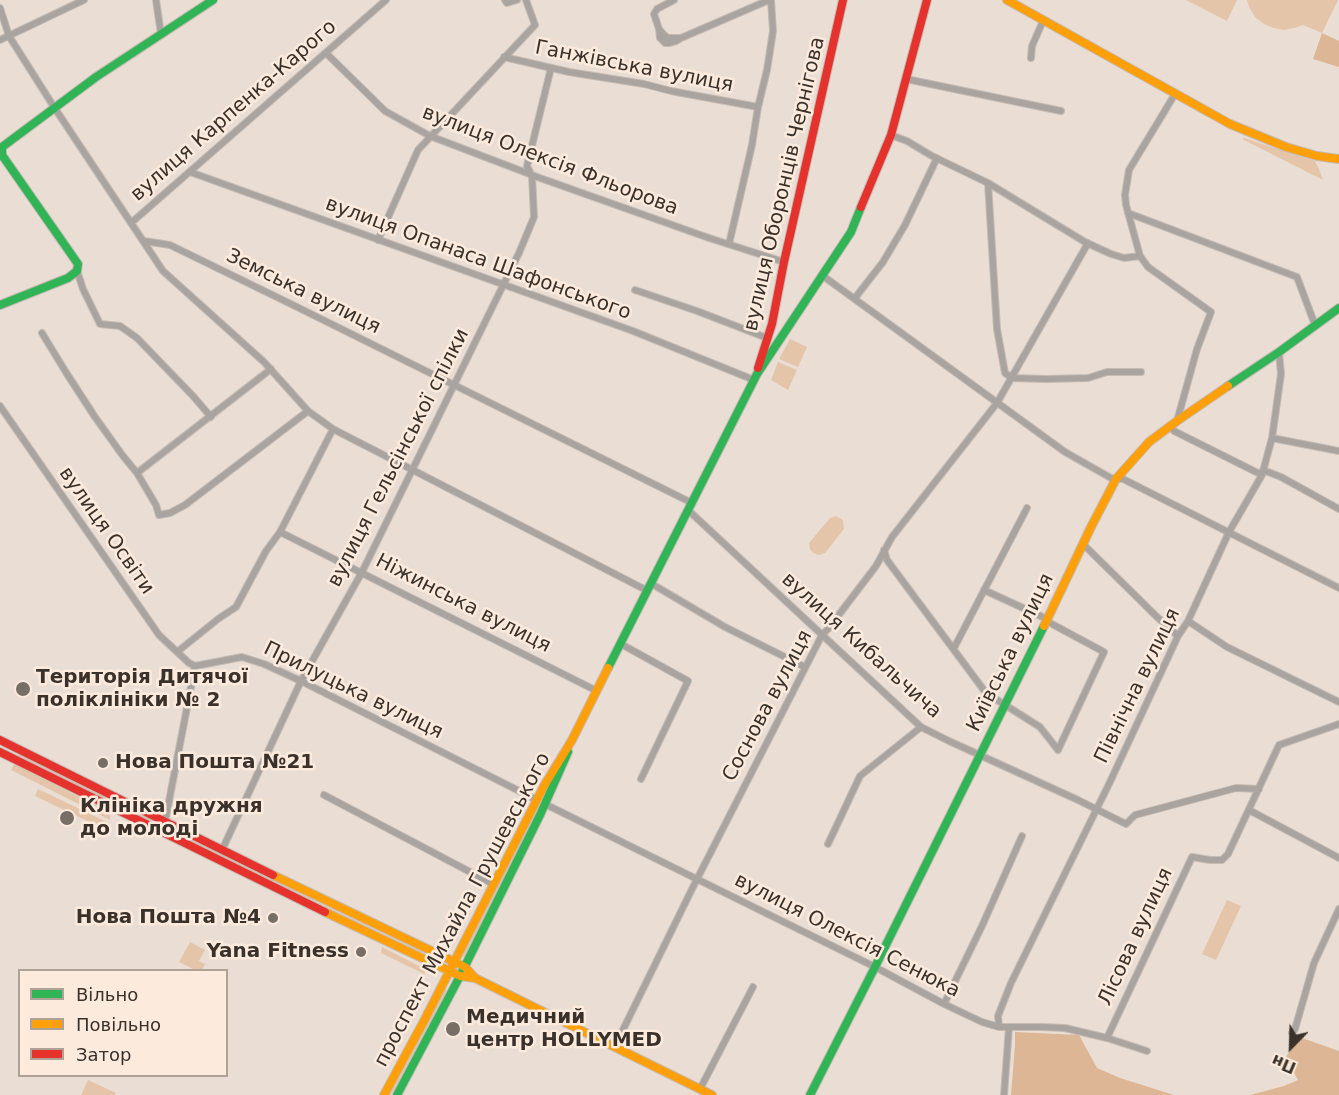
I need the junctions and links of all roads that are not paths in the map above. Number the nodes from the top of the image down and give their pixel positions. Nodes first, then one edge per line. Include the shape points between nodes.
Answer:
1 (84, 0) edge
2 (156, 0) edge
3 (213, 0) edge
4 (386, 0) edge
5 (505, 0) edge
6 (517, 0) edge
7 (526, 0) edge
8 (671, 0) edge
9 (770, 0) edge
10 (843, 0) edge
11 (927, 0) edge
12 (1007, 0) edge
13 (0, 8) edge
14 (1043, 21) junction
15 (161, 34) junction
16 (9, 36) junction
17 (0, 40) edge
18 (326, 52) junction
19 (504, 57) junction
20 (1030, 58) dead end
21 (551, 68) junction
22 (906, 79) junction
23 (1175, 94) junction
24 (54, 107) junction
25 (758, 107) junction
26 (1061, 111) dead end
27 (891, 135) junction
28 (430, 136) junction
29 (1, 146) edge
30 (937, 158) junction
31 (1339, 159) edge
32 (190, 172) junction
33 (532, 176) junction
34 (988, 183) junction
35 (1128, 213) junction
36 (131, 223) junction
37 (378, 240) junction
38 (144, 241) junction
39 (1088, 243) junction
40 (729, 244) junction
41 (1140, 256) junction
42 (784, 262) junction
43 (77, 272) junction
44 (824, 276) junction
45 (504, 285) junction
46 (635, 290) dead end
47 (855, 298) junction
48 (0, 304) edge
49 (1339, 308) edge
50 (772, 324) junction
51 (1315, 325) junction
52 (786, 330) junction
53 (42, 333) dead end
54 (767, 338) junction
55 (1280, 352) junction
56 (271, 369) junction
57 (1140, 372) dead end
58 (755, 377) junction
59 (1012, 378) junction
60 (455, 386) junction
61 (997, 403) junction
62 (0, 406) edge
63 (308, 411) junction
64 (211, 417) junction
65 (1174, 424) junction
66 (333, 429) junction
67 (1272, 438) junction
68 (1339, 451) edge
69 (411, 470) junction
70 (1262, 472) junction
71 (137, 473) junction
72 (1116, 479) junction
73 (690, 507) junction
74 (1026, 508) dead end
75 (1339, 509) edge
76 (280, 532) junction
77 (1229, 532) junction
78 (1083, 544) junction
79 (884, 550) junction
80 (362, 572) junction
81 (650, 587) junction
82 (1339, 588) edge
83 (984, 590) junction
84 (1050, 621) junction
85 (1188, 621) junction
86 (822, 635) junction
87 (1178, 636) junction
88 (621, 644) junction
89 (954, 648) junction
90 (177, 652) junction
91 (195, 666) junction
92 (805, 667) junction
93 (301, 681) junction
94 (597, 691) junction
95 (1339, 702) edge
96 (1004, 704) junction
97 (1339, 724) edge
98 (921, 727) junction
99 (0, 740) edge
100 (0, 752) edge
101 (979, 755) junction
102 (641, 779) dead end
103 (1259, 789) junction
104 (324, 795) dead end
105 (541, 802) junction
106 (1095, 810) junction
107 (1250, 810) junction
108 (165, 822) junction
109 (1022, 836) dead end
110 (828, 844) dead end
111 (222, 850) junction
112 (1339, 858) edge
113 (698, 879) junction
114 (493, 884) junction
115 (1339, 909) edge
116 (453, 962) junction
117 (465, 967) junction
118 (875, 967) junction
119 (449, 971) junction
120 (460, 976) junction
121 (475, 978) junction
122 (753, 987) dead end
123 (944, 1004) junction
124 (999, 1027) junction
125 (1009, 1027) junction
126 (1292, 1033) dead end
127 (1107, 1038) junction
128 (615, 1046) junction
129 (1147, 1051) dead end
130 (700, 1089) junction
131 (384, 1095) edge
132 (397, 1095) edge
133 (712, 1095) edge
134 (810, 1095) edge
135 (1004, 1095) edge

1 - 16 street
2 - 15 street
3 - 15 main road
4 - 18 street, вулиця Карпенка-Карого
5 - 6 street
7 - 19 street via 535,26
8 - 9 street via 654,14 659,29 668,38 681,38
9 - 25 street via 773,31
10 - 42 main road, вулиця Оборонців Чернігова
11 - 22 main road, проспект Михайла Грушевського
12 - 14 main road
13 - 16 street
14 - 20 street
14 - 23 main road
15 - 24 main road
16 - 17 street
16 - 24 street
18 - 28 street, вулиця Олексія Фльорова via 386,111
18 - 32 street, вулиця Карпенка-Карого
19 - 21 street, Ганжівська вулиця
19 - 28 street
21 - 25 street, Ганжівська вулиця
21 - 33 street, вулиця Гельсінської спілки via 527,166
22 - 26 street
22 - 27 main road, проспект Михайла Грушевського
23 - 31 main road via 1272,142
23 - 35 street via 1129,170 1125,195
24 - 29 main road
24 - 36 street
25 - 40 street
27 - 30 street
27 - 44 main road, проспект Михайла Грушевського via 851,232
28 - 33 street, вулиця Олексія Фльорова
28 - 37 street via 418,150
29 - 43 main road via 2,155 78,264
30 - 34 street
30 - 47 street via 905,225
32 - 36 street, вулиця Карпенка-Карого
32 - 37 street, вулиця Опанаса Шафонського
33 - 40 street, вулиця Олексія Фльорова
33 - 45 street, вулиця Гельсінської спілки via 534,217
34 - 39 street
34 - 59 street via 997,328 1005,373
35 - 41 street
35 - 51 street via 1298,277
36 - 38 street
37 - 45 street, вулиця Опанаса Шафонського
38 - 56 street via 164,271
38 - 60 street, Земська вулиця via 170,245
39 - 41 street via 1124,258
39 - 59 street, Соснова вулиця
40 - 42 street, вулиця Олексія Фльорова
41 - 65 street via 1157,275 1211,312
42 - 50 main road, вулиця Оборонців Чернігова
43 - 48 main road via 68,279
43 - 64 street via 100,324 120,326 137,338
44 - 47 street
44 - 52 main road, проспект Михайла Грушевського
45 - 58 street, вулиця Опанаса Шафонського
45 - 60 street, вулиця Гельсінської спілки
46 - 54 street
47 - 61 street
49 - 51 main road, Київська вулиця
50 - 52 main road via 778,330
50 - 54 main road, вулиця Оборонців Чернігова
51 - 55 main road, Київська вулиця
52 - 58 main road, проспект Михайла Грушевського
53 - 71 street via 95,417
54 - 58 main road, вулиця Оборонців Чернігова
55 - 65 main road, Київська вулиця
55 - 67 street, Північна вулиця via 1281,374
56 - 63 street
56 - 64 street
57 - 59 street via 1107,372 1088,378
58 - 73 main road, проспект Михайла Грушевського
59 - 61 street, Соснова вулиця
60 - 69 street, вулиця Гельсінської спілки
60 - 73 street, Земська вулиця
61 - 72 street via 1065,452
61 - 79 street, Соснова вулиця
62 - 90 street, вулиця Освіти via 159,635
63 - 66 street
63 - 71 street via 185,506 170,513 159,515
64 - 71 street
65 - 70 street via 1174,431
65 - 72 main road, Київська вулиця via 1149,442
66 - 69 street
66 - 76 street
67 - 68 street
67 - 70 street, Північна вулиця
69 - 80 street, вулиця Гельсінської спілки
69 - 81 street
70 - 75 street via 1281,477
70 - 77 street, Північна вулиця
72 - 77 street
72 - 78 main road, Київська вулиця
73 - 81 main road, проспект Михайла Грушевського
73 - 86 street, вулиця Кибальчича
74 - 83 street
76 - 80 street, Ніжинська вулиця
76 - 90 street via 236,607
77 - 82 street
77 - 85 street, Північна вулиця
78 - 84 main road, Київська вулиця
78 - 87 street
79 - 86 street, Соснова вулиця
79 - 89 street via 887,560
80 - 93 street, вулиця Гельсінської спілки
80 - 94 street, Ніжинська вулиця
81 - 88 main road, проспект Михайла Грушевського
81 - 92 street
83 - 84 street
83 - 89 street
84 - 96 main road, Київська вулиця
84 - 96 street via 1104,651 1058,750 1040,727
85 - 87 street, Північна вулиця
85 - 95 street via 1227,646
86 - 92 street, Соснова вулиця
86 - 98 street, вулиця Кибальчича
87 - 106 street, Північна вулиця
88 - 94 main road, проспект Михайла Грушевського
88 - 102 street via 688,681
89 - 96 street via 986,693
90 - 91 street, вулиця Освіти
91 - 93 street, Прилуцька вулиця via 242,657
91 - 108 street
92 - 113 street, Соснова вулиця
93 - 105 street, Прилуцька вулиця
93 - 111 street, вулиця Гельсінської спілки
94 - 105 main road, проспект Михайла Грушевського via 564,764
96 - 101 main road, Київська вулиця
97 - 103 street, Лісова вулиця via 1279,745
98 - 101 street, вулиця Кибальчича
98 - 110 street via 860,776
99 - 108 main road
100 - 119 main road
101 - 106 street, вулиця Кибальчича
101 - 118 main road, Київська вулиця
103 - 106 street, вулиця Кибальчича via 1236,788 1135,815 1126,824
103 - 107 street, Лісова вулиця
104 - 114 street
105 - 113 street, вулиця Олексія Сенюка
105 - 114 main road, проспект Михайла Грушевського
105 - 117 main road, проспект Михайла Грушевського
106 - 124 street, Північна вулиця via 1011,983 998,1016
107 - 112 street
107 - 127 street, Лісова вулиця via 1222,860 1192,857
108 - 111 main road
109 - 123 street
111 - 116 main road
113 - 118 street, вулиця Олексія Сенюка
113 - 128 street, Соснова вулиця
114 - 116 main road, проспект Михайла Грушевського
115 - 126 street via 1314,963
116 - 117 main road
116 - 119 main road, проспект Михайла Грушевського
117 - 120 main road, проспект Михайла Грушевського
117 - 121 main road
118 - 123 street, вулиця Олексія Сенюка
118 - 134 main road, Київська вулиця
119 - 120 main road
119 - 131 main road, проспект Михайла Грушевського
120 - 121 main road
120 - 132 main road, проспект Михайла Грушевського
121 - 128 main road
122 - 130 street
123 - 124 street, вулиця Олексія Сенюка
124 - 125 street, вулиця Олексія Сенюка
125 - 127 street, вулиця Олексія Сенюка via 1065,1028
125 - 135 street
127 - 129 street, вулиця Олексія Сенюка
128 - 130 main road
130 - 133 main road

